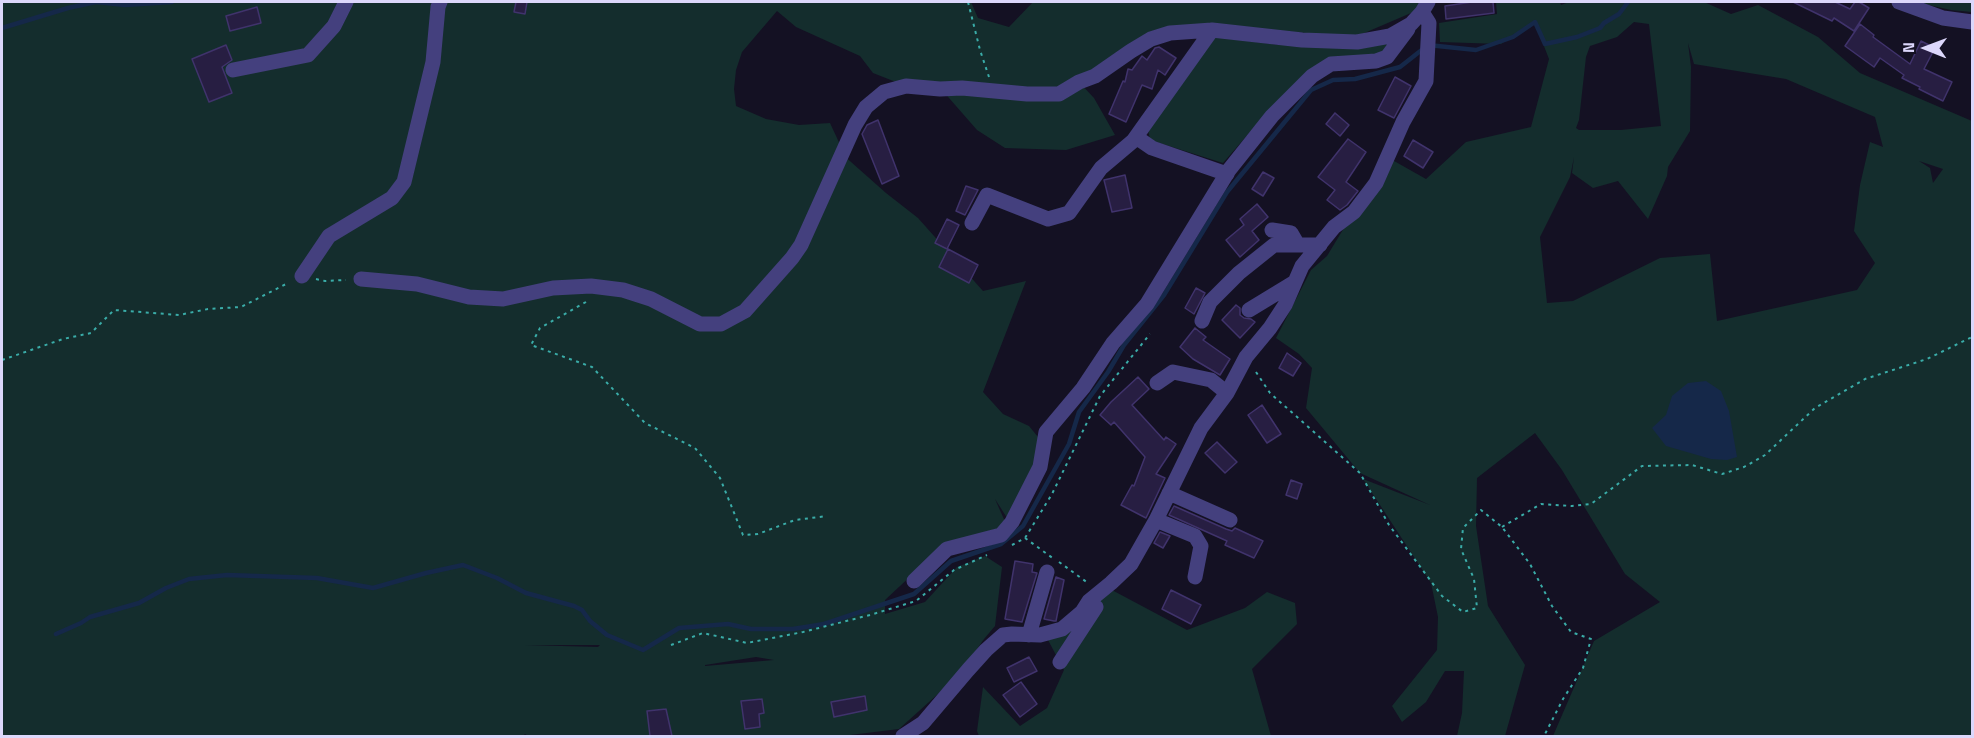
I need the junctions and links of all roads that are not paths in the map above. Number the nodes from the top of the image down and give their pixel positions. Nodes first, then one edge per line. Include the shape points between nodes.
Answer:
1 (346, 2) edge
2 (440, 2) edge
3 (1899, 2) edge
4 (1425, 7) edge
5 (1972, 22) edge
6 (1411, 24) junction
7 (1212, 30) junction
8 (233, 70) dead end
9 (1136, 137) junction
10 (1227, 174) junction
11 (972, 223) dead end
12 (1272, 230) dead end
13 (1320, 244) junction
14 (1298, 245) junction
15 (302, 276) road end
16 (361, 279) road end
17 (1294, 282) junction
18 (1249, 310) dead end
19 (1202, 321) dead end
20 (1156, 383) dead end
21 (1227, 393) junction
22 (1169, 493) junction
23 (1156, 520) junction
24 (1230, 520) dead end
25 (1047, 572) dead end
26 (1195, 577) dead end
27 (914, 581) dead end
28 (1106, 588) junction
29 (1029, 635) junction
30 (1060, 662) dead end
31 (903, 736) edge

1 - 8 street via 334,26 308,55
2 - 15 street via 433,62 404,182 392,198 330,236
3 - 5 street via 1943,18
4 - 6 street
4 - 13 street via 1429,23 1426,81 1376,183 1354,212
6 - 7 street via 1390,36 1358,42
6 - 10 street via 1387,57 1330,64 1312,76 1272,116
7 - 9 street
7 - 16 street via 1170,33 1151,39 1095,76 1059,94 906,86 884,92 866,107 855,125 792,258 745,311 721,324 700,324 651,299 623,290 591,286 553,288 503,299
9 - 10 street via 1152,148
9 - 11 street via 1101,168 1069,213 1048,219 987,195
10 - 27 street via 1147,304 1046,432 1040,467 1012,522 1001,535 947,549
12 - 14 street via 1291,233
13 - 14 street
13 - 17 street
14 - 19 street via 1274,245 1210,302
17 - 18 street
17 - 21 street via 1285,305 1246,357
20 - 21 street via 1173,372 1210,380
21 - 22 street via 1201,428
22 - 23 street
22 - 24 street
23 - 26 street via 1195,536 1201,546
23 - 28 street via 1131,564
25 - 29 street
28 - 29 street via 1062,629
28 - 30 street
29 - 31 street via 1004,635 986,650 923,723

